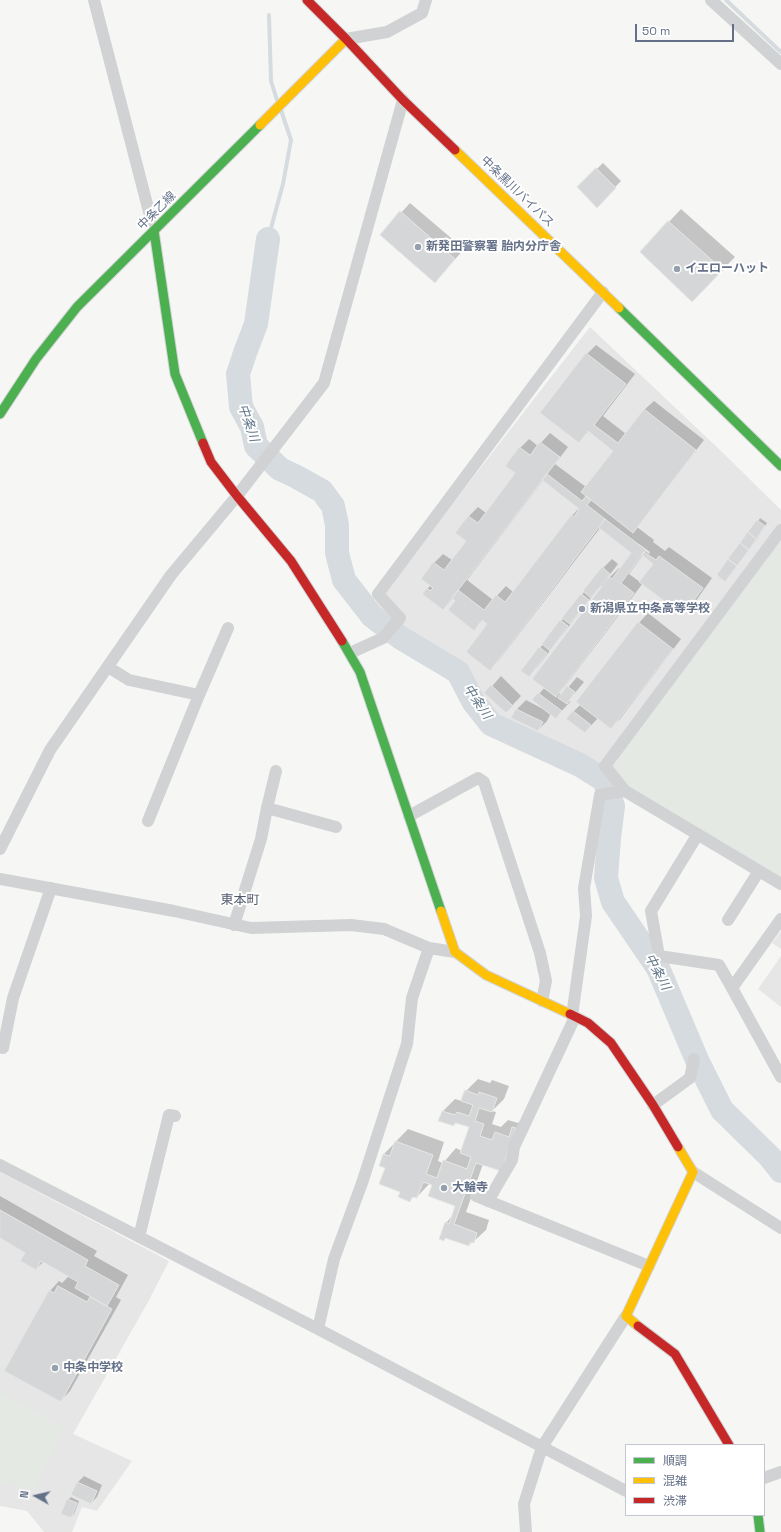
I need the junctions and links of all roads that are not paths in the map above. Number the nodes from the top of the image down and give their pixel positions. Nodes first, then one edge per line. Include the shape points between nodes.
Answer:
1 (94, 0) edge
2 (307, 0) edge
3 (426, 0) edge
4 (711, 0) edge
5 (346, 39) junction
6 (781, 64) edge
7 (403, 100) junction
8 (154, 231) junction
9 (603, 292) junction
10 (0, 414) edge
11 (781, 466) edge
12 (237, 496) junction
13 (781, 530) edge
14 (228, 628) dead end
15 (350, 653) junction
16 (108, 667) junction
17 (199, 695) junction
18 (276, 771) dead end
19 (625, 791) junction
20 (267, 808) junction
21 (409, 816) junction
22 (148, 821) dead end
23 (336, 827) dead end
24 (698, 834) junction
25 (0, 849) edge
26 (759, 871) junction
27 (0, 879) edge
28 (781, 884) edge
29 (50, 888) junction
30 (781, 919) edge
31 (728, 920) dead end
32 (234, 924) junction
33 (429, 948) junction
34 (455, 952) junction
35 (732, 988) junction
36 (542, 1001) junction
37 (574, 1016) junction
38 (3, 1048) dead end
39 (694, 1059) dead end
40 (781, 1077) edge
41 (653, 1105) junction
42 (175, 1116) dead end
43 (0, 1166) edge
44 (693, 1172) junction
45 (476, 1196) dead end
46 (488, 1201) junction
47 (781, 1228) edge
48 (139, 1237) junction
49 (649, 1266) junction
50 (626, 1316) junction
51 (318, 1329) junction
52 (729, 1444) edge
53 (542, 1447) junction
54 (781, 1472) edge
55 (765, 1478) edge
56 (625, 1490) edge
57 (758, 1516) edge
58 (526, 1532) edge
59 (760, 1532) edge

1 - 8 street
2 - 5 main road, 中条黒川バイパス
3 - 5 street via 422,13 386,32
4 - 6 street
5 - 7 main road, 中条黒川バイパス
5 - 8 main road, 中条乙線
7 - 9 main road, 中条黒川バイパス
7 - 12 street via 324,383
8 - 10 main road, 中条乙線 via 77,307 44,347
8 - 12 main road via 175,374 211,462
9 - 11 main road, 中条黒川バイパス
9 - 15 street via 378,594 400,618 383,638
12 - 15 main road via 291,561
12 - 16 street via 171,575
13 - 19 street via 605,766
14 - 17 street
15 - 21 main road via 360,672
16 - 17 street via 129,680
16 - 25 street via 50,750
17 - 22 street
18 - 20 street
19 - 24 street
19 - 37 street via 600,795 584,888 586,916
20 - 23 street
20 - 32 street via 261,839
21 - 34 main road
21 - 36 street via 478,778 484,782 540,953 546,981
24 - 26 street
24 - 35 street via 651,911 658,956 719,966
26 - 28 street
26 - 31 street
27 - 29 street
29 - 32 street via 174,910
29 - 38 street via 14,998
30 - 35 street
32 - 33 street via 251,928 352,926 384,929
33 - 34 street
33 - 51 street via 412,998 407,1044 362,1183 334,1259
34 - 36 main road via 486,975
35 - 40 street
36 - 37 main road
37 - 41 main road via 588,1023 611,1043
37 - 46 street via 514,1147 512,1160
39 - 41 street via 690,1078
41 - 44 main road
42 - 48 street via 169,1116
43 - 48 street
44 - 47 street
44 - 49 main road
45 - 46 street
46 - 49 street
48 - 51 street
49 - 50 main road
50 - 52 main road via 674,1354
50 - 53 street
51 - 53 street
53 - 56 street
53 - 58 street via 524,1504
54 - 55 street
57 - 59 main road

